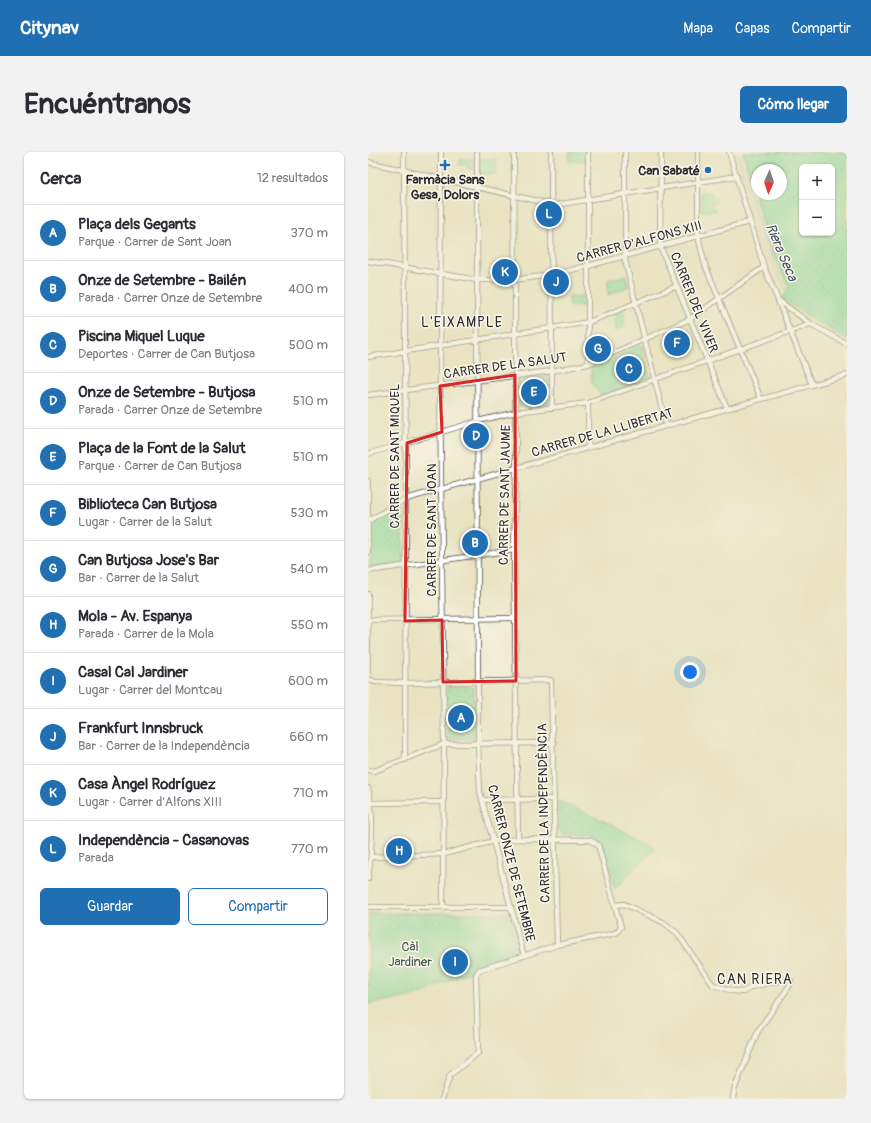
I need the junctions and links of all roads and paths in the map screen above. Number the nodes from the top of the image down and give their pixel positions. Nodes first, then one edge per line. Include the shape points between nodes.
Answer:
1 (404, 152) edge
2 (441, 152) edge
3 (477, 152) edge
4 (514, 152) edge
5 (551, 152) edge
6 (588, 152) edge
7 (625, 152) edge
8 (661, 152) edge
9 (698, 152) edge
10 (729, 152) edge
11 (368, 162) edge
12 (404, 170) junction
13 (737, 176) junction
14 (441, 179) junction
15 (698, 182) junction
16 (478, 187) junction
17 (660, 188) junction
18 (624, 194) junction
19 (514, 196) junction
20 (588, 200) junction
21 (551, 204) junction
22 (749, 222) junction
23 (698, 236) junction
24 (660, 246) junction
25 (624, 256) junction
26 (368, 261) edge
27 (588, 266) junction
28 (404, 267) junction
29 (764, 268) junction
30 (440, 273) junction
31 (550, 275) junction
32 (478, 280) junction
33 (514, 280) junction
34 (677, 286) junction
35 (719, 298) junction
36 (778, 300) junction
37 (636, 303) junction
38 (690, 319) junction
39 (589, 322) junction
40 (811, 324) junction
41 (552, 327) junction
42 (790, 331) junction
43 (514, 333) junction
44 (478, 339) junction
45 (644, 339) junction
46 (847, 344) edge
47 (441, 345) junction
48 (740, 349) junction
49 (405, 352) junction
50 (368, 357) edge
51 (707, 361) junction
52 (588, 364) junction
53 (552, 371) junction
54 (515, 375) junction
55 (847, 375) edge
56 (654, 379) junction
57 (478, 380) junction
58 (812, 385) junction
59 (440, 386) junction
60 (405, 391) junction
61 (368, 395) edge
62 (761, 399) junction
63 (588, 403) junction
64 (552, 408) junction
65 (727, 408) junction
66 (516, 412) junction
67 (478, 421) junction
68 (666, 425) junction
69 (442, 432) junction
70 (405, 444) junction
71 (588, 447) junction
72 (368, 454) edge
73 (516, 469) junction
74 (479, 478) junction
75 (368, 481) edge
76 (441, 488) junction
77 (406, 499) junction
78 (368, 521) edge
79 (514, 550) junction
80 (368, 552) edge
81 (478, 555) junction
82 (441, 560) junction
83 (405, 566) junction
84 (368, 571) edge
85 (368, 594) edge
86 (515, 618) junction
87 (478, 619) junction
88 (368, 620) edge
89 (442, 620) junction
90 (405, 621) junction
91 (368, 678) edge
92 (516, 681) junction
93 (443, 682) junction
94 (478, 682) junction
95 (404, 684) junction
96 (554, 743) junction
97 (444, 744) junction
98 (478, 744) junction
99 (516, 744) junction
100 (405, 760) junction
101 (368, 770) edge
102 (368, 788) edge
103 (553, 799) junction
104 (483, 800) junction
105 (518, 800) junction
106 (443, 802) junction
107 (372, 803) junction
108 (518, 839) junction
109 (554, 840) junction
110 (494, 841) junction
111 (444, 854) junction
112 (371, 857) junction
113 (368, 879) edge
114 (614, 905) junction
115 (443, 907) junction
116 (511, 907) junction
117 (368, 908) edge
118 (557, 946) junction
119 (524, 956) junction
120 (442, 1099) edge
121 (733, 1099) edge

1 - 12 street, CARRER DE SANT MIQUEL
2 - 14 street, CARRER DE SANT JOAN
3 - 16 street, CARRER ONZE DE SETEMBRE
4 - 19 street, CARRER DE SANT JAUME
5 - 21 street
6 - 20 street
7 - 18 street
8 - 17 street, CARRER DEL VIVER
9 - 15 street
10 - 13 street
11 - 12 street
12 - 14 street
12 - 28 street, CARRER DE SANT MIQUEL
13 - 15 street
13 - 22 street
14 - 16 street
14 - 30 street, CARRER DE SANT JOAN
15 - 17 street
15 - 23 street
16 - 19 street
16 - 32 street, CARRER ONZE DE SETEMBRE
17 - 18 street
17 - 24 street, CARRER DEL VIVER
18 - 20 street
18 - 25 street
19 - 21 street
19 - 33 street, CARRER DE SANT JAUME
20 - 21 street
20 - 27 street
21 - 31 street
22 - 23 street, CARRER D'ALFONS XIII
22 - 29 street
23 - 24 street, CARRER D'ALFONS XIII
23 - 35 street
24 - 25 street, CARRER D'ALFONS XIII
24 - 34 street, CARRER DEL VIVER
25 - 27 street, CARRER D'ALFONS XIII
25 - 37 street
26 - 28 street, CARRER D'ALFONS XIII
27 - 31 street, CARRER D'ALFONS XIII
27 - 39 street
28 - 30 street, CARRER D'ALFONS XIII
28 - 49 street, CARRER DE SANT MIQUEL
29 - 35 street, CARRER DE LA SALUT
29 - 36 street
30 - 32 street, CARRER D'ALFONS XIII
30 - 47 street, CARRER DE SANT JOAN
31 - 33 street, CARRER D'ALFONS XIII
31 - 41 street
32 - 33 street, CARRER D'ALFONS XIII
32 - 44 street, CARRER ONZE DE SETEMBRE
33 - 43 street, CARRER DE SANT JAUME
34 - 37 street
34 - 38 street, CARRER DEL VIVER
35 - 38 street, CARRER DE LA SALUT
35 - 48 street
36 - 40 street
36 - 42 street
37 - 39 street
37 - 45 street
38 - 45 street, CARRER DE LA SALUT
38 - 51 street, CARRER DEL VIVER
39 - 41 street
39 - 52 street
40 - 42 street
40 - 46 street
41 - 43 street
41 - 53 street
42 - 48 street
42 - 58 street
43 - 44 street
43 - 54 street, CARRER DE SANT JAUME
44 - 47 street
44 - 57 street, CARRER ONZE DE SETEMBRE
45 - 52 street, CARRER DE LA SALUT
45 - 56 street
47 - 49 street
47 - 59 street, CARRER DE SANT JOAN
48 - 51 street
48 - 62 street
49 - 50 street
49 - 60 street, CARRER DE SANT MIQUEL
51 - 56 street
51 - 65 street, CARRER DEL VIVER
52 - 53 street, CARRER DE LA SALUT
53 - 54 street, CARRER DE LA SALUT
53 - 64 street
54 - 57 street, CARRER DE LA SALUT
54 - 66 street, CARRER DE SANT JAUME
55 - 58 street, CARRER DE LA LLIBERTAT
56 - 63 street
56 - 68 street
57 - 59 street, CARRER DE LA SALUT
57 - 67 street, CARRER ONZE DE SETEMBRE
58 - 62 street, CARRER DE LA LLIBERTAT
59 - 60 street, CARRER DE LA SALUT
59 - 69 street, CARRER DE SANT JOAN
60 - 61 street, CARRER DE LA SALUT
60 - 70 street, CARRER DE SANT MIQUEL
62 - 65 street, CARRER DE LA LLIBERTAT
63 - 64 street
63 - 71 street
64 - 66 street
65 - 68 street, CARRER DE LA LLIBERTAT
66 - 67 street
66 - 73 street, CARRER DE SANT JAUME
67 - 69 street
67 - 74 street, CARRER ONZE DE SETEMBRE
68 - 71 street, CARRER DE LA LLIBERTAT
69 - 70 street
69 - 76 street, CARRER DE SANT JOAN
70 - 72 street
70 - 77 street, CARRER DE SANT MIQUEL
71 - 73 street, CARRER DE LA LLIBERTAT
73 - 74 street, CARRER DE LA LLIBERTAT
73 - 79 street, CARRER DE SANT JAUME
74 - 76 street, CARRER DE LA LLIBERTAT
74 - 81 street, CARRER ONZE DE SETEMBRE
75 - 78 street
76 - 77 street, CARRER DE LA LLIBERTAT
76 - 82 street, CARRER DE SANT JOAN
77 - 78 street, CARRER DE LA LLIBERTAT
77 - 83 street, CARRER DE SANT MIQUEL
78 - 80 street
79 - 81 street
79 - 86 street, CARRER DE SANT JAUME
81 - 82 street
81 - 87 street, CARRER ONZE DE SETEMBRE
82 - 83 street
82 - 89 street, CARRER DE SANT JOAN
83 - 84 street
83 - 90 street, CARRER DE SANT MIQUEL
85 - 88 street
86 - 87 street
86 - 92 street, CARRER DE SANT JAUME
87 - 89 street
87 - 94 street, CARRER ONZE DE SETEMBRE
88 - 90 street
88 - 91 street
89 - 90 street
89 - 93 street, CARRER DE SANT JOAN
90 - 95 street, CARRER DE SANT MIQUEL
91 - 95 street via 375,682
92 - 94 street
92 - 96 street, CARRER DE LA INDEPENDÈNCIA via 551,680
92 - 99 street, CARRER DE SANT JAUME
93 - 94 street
93 - 95 street
93 - 97 street, CARRER DE SANT JOAN
94 - 98 street, CARRER ONZE DE SETEMBRE
95 - 100 street, CARRER DE SANT MIQUEL
96 - 99 street
96 - 103 street, CARRER DE LA INDEPENDÈNCIA
97 - 98 street
97 - 100 street
97 - 106 street, CARRER DE SANT JOAN
98 - 99 street
98 - 104 street, CARRER ONZE DE SETEMBRE via 480,792
99 - 105 street, CARRER DE SANT JAUME
100 - 101 street via 374,772
102 - 107 street
103 - 105 street
103 - 109 street, CARRER DE LA INDEPENDÈNCIA
104 - 105 street
104 - 110 street, CARRER ONZE DE SETEMBRE
105 - 108 street, CARRER DE SANT JAUME
106 - 107 street
106 - 111 street, CARRER DE SANT JOAN
107 - 112 street
108 - 109 street
108 - 110 street
109 - 114 street via 590,840 598,845
109 - 118 street, CARRER DE LA INDEPENDÈNCIA
110 - 111 street
110 - 116 street, CARRER ONZE DE SETEMBRE
111 - 112 street
111 - 115 street, CARRER DE SANT JOAN
112 - 113 street
114 - 118 street via 621,927 616,933
114 - 121 street via 624,904 663,922 677,932 702,971 717,986 743,992 751,987 791,980 758,1031 734,1090
115 - 116 street
115 - 117 street
116 - 119 street, CARRER ONZE DE SETEMBRE
118 - 119 street
119 - 120 street via 479,970 476,975 478,1053 450,1075

